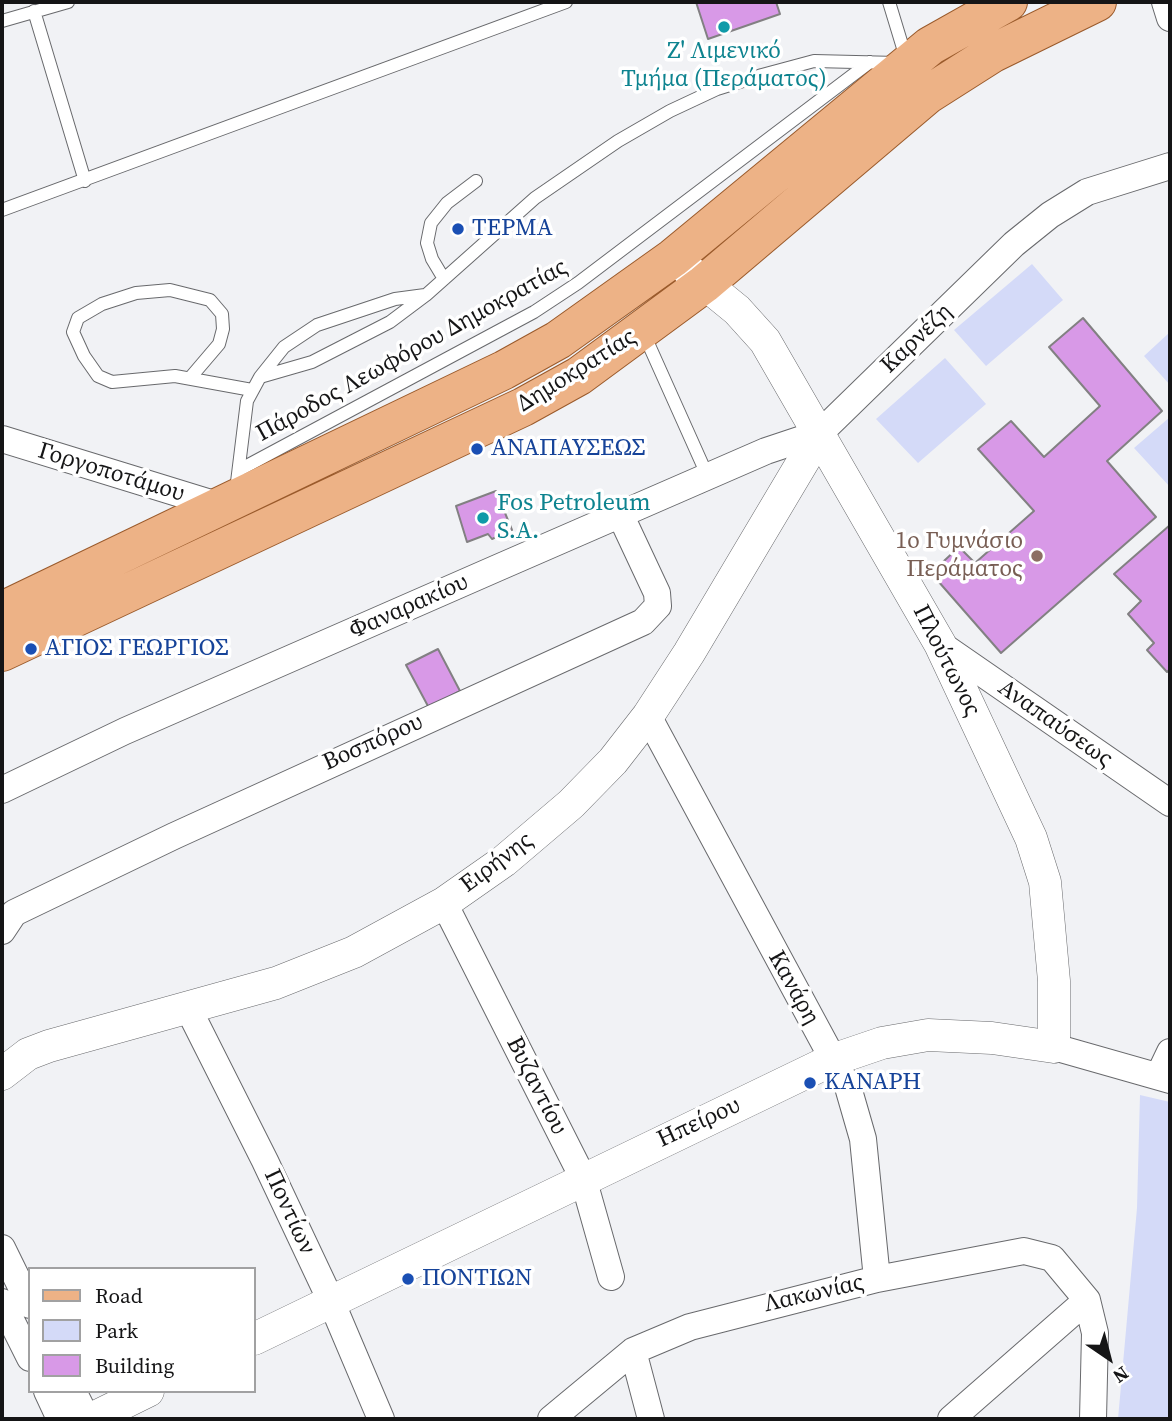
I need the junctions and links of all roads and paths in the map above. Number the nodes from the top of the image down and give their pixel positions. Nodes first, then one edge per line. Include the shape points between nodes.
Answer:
1 (68, 2) edge
2 (566, 2) edge
3 (889, 2) edge
4 (1008, 2) edge
5 (1097, 2) edge
6 (1166, 2) edge
7 (34, 11) junction
8 (1170, 18) edge
9 (2, 21) edge
10 (870, 62) junction
11 (917, 79) junction
12 (1170, 166) edge
13 (85, 181) junction
14 (476, 181) dead end
15 (2, 210) edge
16 (673, 258) junction
17 (443, 279) junction
18 (704, 284) junction
19 (426, 295) junction
20 (642, 330) junction
21 (260, 377) junction
22 (190, 378) junction
23 (251, 390) junction
24 (820, 433) junction
25 (2, 439) edge
26 (708, 477) junction
27 (231, 492) junction
28 (620, 514) junction
29 (2, 611) edge
30 (940, 644) junction
31 (2, 652) edge
32 (648, 716) junction
33 (2, 790) edge
34 (1170, 803) edge
35 (444, 903) junction
36 (2, 931) edge
37 (188, 1008) junction
38 (1054, 1047) junction
39 (1170, 1052) edge
40 (832, 1060) junction
41 (2, 1074) edge
42 (1164, 1077) edge
43 (583, 1178) junction
44 (2, 1248) edge
45 (611, 1277) dead end
46 (877, 1279) junction
47 (28, 1300) edge
48 (1087, 1300) junction
49 (331, 1301) junction
50 (2, 1302) edge
51 (256, 1338) edge
52 (633, 1352) junction
53 (28, 1354) edge
54 (48, 1393) edge
55 (74, 1393) edge
56 (144, 1393) edge
57 (373, 1416) edge
58 (61, 1419) edge
59 (89, 1419) edge
60 (551, 1419) edge
61 (651, 1419) edge
62 (951, 1419) edge
63 (1093, 1419) edge

1 - 7 lane
2 - 13 lane
3 - 11 lane
4 - 11 main road, Δημοκρατίας via 930,46
5 - 11 main road, Δημοκρατίας via 993,53
6 - 8 street
7 - 9 lane
7 - 13 lane
10 - 11 lane, Πάροδος Λεωφόρου Δημοκρατίας
10 - 17 lane, Πάροδος Λεωφόρου Δημοκρατίας via 814,61 718,89 670,111 535,198
10 - 27 lane, Πάροδος Λεωφόρου Δημοκρατίας via 534,312
11 - 16 main road, Δημοκρατίας
11 - 18 main road, Δημοκρατίας
12 - 24 street, Καρνέζη via 1087,192 1050,215 1014,244
13 - 15 lane
14 - 17 lane via 430,223 427,243
16 - 18 street, Πλούτωνος
16 - 27 main road, Δημοκρατίας via 558,340 504,370
17 - 19 lane, Πάροδος Λεωφόρου Δημοκρατίας
18 - 20 main road, Δημοκρατίας
18 - 24 street, Πλούτωνος via 737,310 765,341
19 - 21 lane, Πάροδος Λεωφόρου Δημοκρατίας via 368,335 312,362
19 - 21 lane via 395,299 317,325 284,347
20 - 26 lane
20 - 31 main road, Δημοκρατίας via 579,376 523,407
21 - 23 lane, Πάροδος Λεωφόρου Δημοκρατίας
22 - 22 lane via 112,382 98,376 73,332 78,318 135,293 170,290 210,300 222,314 223,329 219,344
22 - 23 lane
23 - 27 lane, Πάροδος Λεωφόρου Δημοκρατίας
24 - 26 street, Φαναρακίου
24 - 30 street, Πλούτωνος
24 - 32 street, Ειρήνης
25 - 27 street, Γοργοποτάμου
26 - 28 street, Φαναρακίου
27 - 29 main road, Δημοκρατίας
28 - 33 street, Φαναρακίου via 125,731
28 - 36 street, Βοσπόρου via 657,593 658,607 643,622 14,913
30 - 34 street, Αναπαύσεως
30 - 38 street, Πλούτωνος via 1031,838 1045,882 1054,981
32 - 35 street, Ειρήνης via 571,804 504,861
32 - 40 street, Κανάρη
35 - 37 street, Ειρήνης via 354,952 276,983
35 - 43 street, Βυζαντίου
37 - 41 street, Ειρήνης via 49,1046 27,1054
37 - 49 street, Ποντίων
38 - 40 street, Ηπείρου via 928,1035 882,1043
38 - 42 street, Ηπείρου
39 - 42 street
40 - 43 street, Ηπείρου
40 - 46 street, Κανάρη via 848,1087 863,1139
43 - 45 street, Βυζαντίου
43 - 49 street, Ηπείρου
44 - 47 street
46 - 48 street, Λακωνίας via 1038,1252 1052,1258
46 - 52 street, Λακωνίας via 690,1327
48 - 62 street
48 - 63 street via 1095,1333
49 - 51 street, Ηπείρου
49 - 57 street, Ποντίων
50 - 53 street
52 - 60 street, Λακωνίας
52 - 61 street
54 - 58 street
55 - 59 street
56 - 59 street

